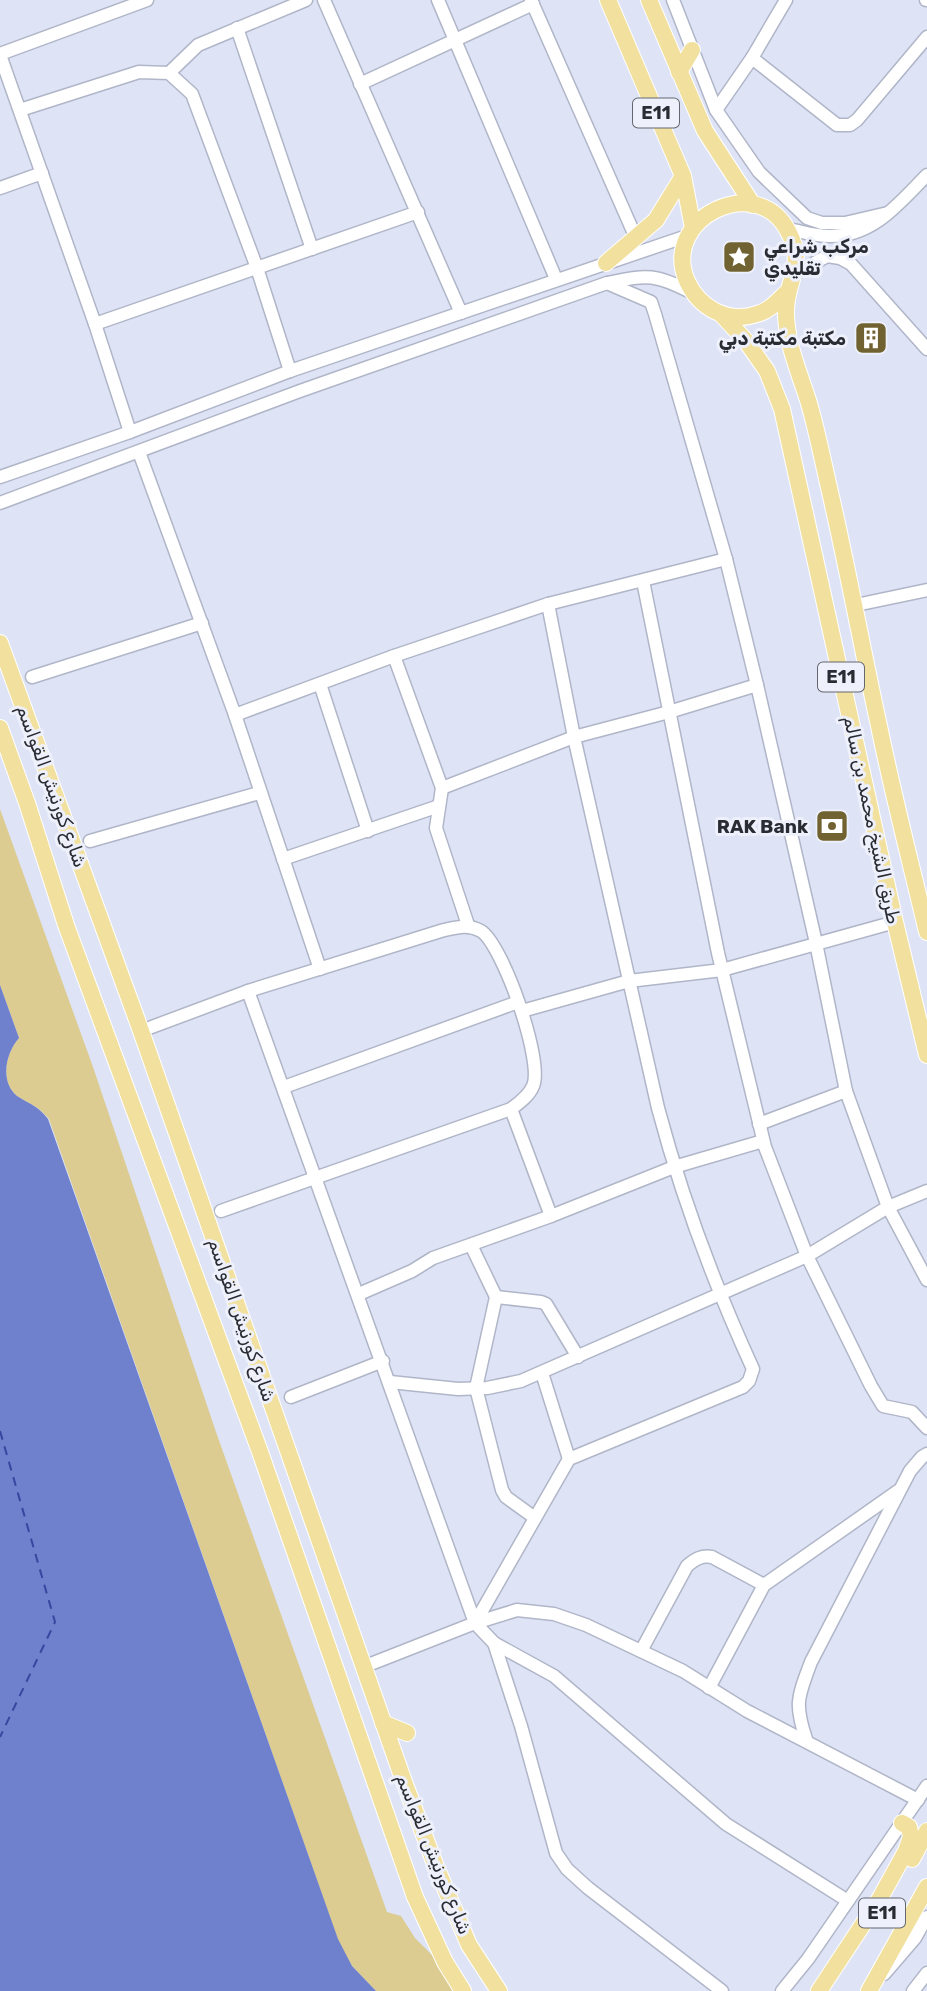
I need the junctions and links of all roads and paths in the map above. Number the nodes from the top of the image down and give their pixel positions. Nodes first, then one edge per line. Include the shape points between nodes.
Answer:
1 (147, 0) edge
2 (306, 0) edge
3 (324, 0) edge
4 (438, 0) edge
5 (608, 0) edge
6 (649, 0) edge
7 (673, 0) edge
8 (786, 0) edge
9 (532, 2) edge
10 (237, 28) junction
11 (927, 37) edge
12 (456, 40) junction
13 (692, 50) junction
14 (0, 55) edge
15 (752, 58) junction
16 (680, 72) junction
17 (169, 73) junction
18 (360, 84) junction
19 (20, 110) junction
20 (716, 110) junction
21 (42, 173) junction
22 (927, 175) edge
23 (683, 176) junction
24 (0, 188) edge
25 (753, 205) junction
26 (418, 212) junction
27 (888, 213) junction
28 (787, 229) junction
29 (691, 232) junction
30 (636, 238) junction
31 (312, 248) junction
32 (606, 263) junction
33 (257, 268) junction
34 (795, 274) junction
35 (556, 279) junction
36 (607, 283) junction
37 (693, 293) junction
38 (786, 293) junction
39 (461, 313) junction
40 (720, 314) junction
41 (95, 324) junction
42 (927, 349) edge
43 (290, 371) junction
44 (130, 432) junction
45 (139, 452) junction
46 (0, 478) edge
47 (0, 503) edge
48 (726, 559) junction
49 (643, 580) junction
50 (927, 590) edge
51 (548, 604) junction
52 (856, 605) junction
53 (202, 623) junction
54 (0, 643) edge
55 (394, 656) junction
56 (32, 677) dead end
57 (320, 684) junction
58 (757, 685) junction
59 (669, 712) junction
60 (235, 715) junction
61 (0, 728) edge
62 (574, 737) junction
63 (442, 788) junction
64 (259, 793) junction
65 (439, 806) junction
66 (368, 831) junction
67 (90, 841) dead end
68 (284, 859) junction
69 (895, 922) junction
70 (468, 925) junction
71 (927, 932) edge
72 (816, 943) junction
73 (320, 969) junction
74 (722, 970) junction
75 (629, 981) junction
76 (248, 991) junction
77 (520, 1007) junction
78 (141, 1031) junction
79 (927, 1055) edge
80 (284, 1087) junction
81 (846, 1091) junction
82 (510, 1109) junction
83 (759, 1124) junction
84 (763, 1141) junction
85 (674, 1167) junction
86 (317, 1178) junction
87 (927, 1191) edge
88 (888, 1207) junction
89 (222, 1211) dead end
90 (551, 1216) junction
91 (471, 1245) junction
92 (807, 1256) junction
93 (927, 1280) edge
94 (359, 1294) junction
95 (720, 1296) junction
96 (496, 1297) junction
97 (578, 1357) junction
98 (383, 1361) junction
99 (542, 1373) junction
100 (390, 1382) junction
101 (476, 1388) junction
102 (291, 1396) dead end
103 (927, 1428) edge
104 (927, 1454) edge
105 (569, 1459) junction
106 (901, 1488) junction
107 (535, 1518) junction
108 (764, 1585) junction
109 (475, 1623) junction
110 (494, 1643) junction
111 (641, 1651) junction
112 (363, 1667) junction
113 (709, 1689) junction
114 (383, 1723) junction
115 (407, 1733) dead end
116 (806, 1739) junction
117 (927, 1786) edge
118 (918, 1800) junction
119 (902, 1823) junction
120 (927, 1831) edge
121 (927, 1887) edge
122 (848, 1901) junction
123 (927, 1917) edge
124 (927, 1973) edge
125 (463, 1991) edge
126 (499, 1991) edge
127 (722, 1991) edge
128 (782, 1991) edge
129 (819, 1991) edge
130 (831, 1991) edge
131 (870, 1991) edge
132 (913, 1991) edge

1 - 14 street
2 - 10 street
3 - 18 street
4 - 12 street
5 - 23 main road, E11
6 - 16 main road, E11
7 - 13 street
8 - 15 street
9 - 12 street
9 - 30 street
10 - 17 street via 192,49
10 - 31 street
11 - 15 street via 857,120 845,126 827,118
12 - 18 street
12 - 35 street
13 - 16 main road
13 - 20 street
14 - 19 street
15 - 20 street
16 - 25 main road, E11 via 705,131
17 - 19 street via 139,72
17 - 33 street via 192,94
18 - 26 street
19 - 21 street
20 - 27 street via 759,172 807,218 845,223
21 - 24 street
21 - 41 street
22 - 27 street
23 - 29 main road, E11
23 - 30 main road via 656,220
25 - 28 main road via 778,218
25 - 29 main road via 719,207
26 - 31 street
26 - 39 street
27 - 28 street via 857,234 829,237
28 - 34 main road via 794,245
29 - 32 street
29 - 37 main road via 683,261
30 - 32 main road
31 - 33 street
32 - 35 street
33 - 41 street
33 - 43 street
34 - 38 main road
34 - 42 street via 827,256 847,261
35 - 39 street
36 - 37 street via 642,275 665,279
36 - 45 street
36 - 48 street via 652,302
37 - 40 main road
38 - 40 main road via 757,314
38 - 52 main road, طريق الشيخ محمد بن سالم / E11 via 791,344 812,413
39 - 43 street
40 - 69 main road, طريق الشيخ محمد بن سالم / E11 via 767,372 782,409
41 - 44 street
43 - 44 street
44 - 46 street
45 - 47 street
45 - 53 street
48 - 49 street
48 - 58 street
49 - 51 street
49 - 59 street
50 - 52 street
51 - 55 street
51 - 62 street
52 - 71 main road, طريق الشيخ محمد بن سالم / E11
53 - 56 street
53 - 60 street
54 - 78 main road, شارع كورنيش القواسم
55 - 57 street
55 - 63 street
57 - 60 street
57 - 66 street
58 - 59 street
58 - 72 street
59 - 62 street
59 - 74 street
60 - 64 street
61 - 125 main road, شارع كورنيش القواسم via 66,925 259,1449 415,1897
62 - 63 street
62 - 75 street
63 - 65 street
64 - 67 street
64 - 68 street
65 - 66 street
65 - 70 street via 436,828
66 - 68 street
68 - 73 street
69 - 72 street
69 - 79 main road, طريق الشيخ محمد بن سالم / E11
70 - 73 street
70 - 77 street via 485,934
72 - 74 street
72 - 81 street
73 - 76 street
74 - 75 street
74 - 83 street
75 - 77 street
75 - 85 street
76 - 78 street
76 - 80 street
77 - 80 street
77 - 82 street via 536,1066 533,1086 523,1101
78 - 112 main road, شارع كورنيش القواسم
80 - 86 street
81 - 83 street
81 - 88 street
82 - 86 street
82 - 90 street
83 - 84 street
84 - 85 street
84 - 92 street
85 - 90 street
85 - 95 street
86 - 89 street
86 - 94 street
87 - 88 street
88 - 92 street
88 - 93 street
90 - 91 street
91 - 94 street
91 - 96 street
92 - 95 street
92 - 103 street via 884,1406 912,1412
94 - 98 street
95 - 97 street
95 - 105 street via 753,1368 749,1381
96 - 97 street via 546,1304
96 - 101 street
97 - 99 street
98 - 100 street
98 - 102 street
99 - 101 street
99 - 105 street
100 - 101 street
100 - 109 street
101 - 107 street via 502,1490
104 - 106 street
105 - 107 street
106 - 108 street
106 - 116 street via 811,1662 797,1714
107 - 109 street
108 - 111 street via 712,1557 694,1559
108 - 113 street
109 - 110 street
109 - 111 street via 517,1610 554,1614
109 - 112 street
110 - 122 street via 554,1676 726,1824
110 - 127 street via 556,1853 588,1888
111 - 113 street
112 - 114 main road, شارع كورنيش القواسم
113 - 116 street
114 - 115 main road
114 - 126 main road, شارع كورنيش القواسم via 470,1945
116 - 118 street
117 - 118 street
118 - 119 street
119 - 122 street
119 - 129 main road via 909,1827 911,1837 906,1852
120 - 130 main road, E11 via 888,1903
121 - 131 main road, E11
122 - 128 street
123 - 131 street
124 - 132 street

